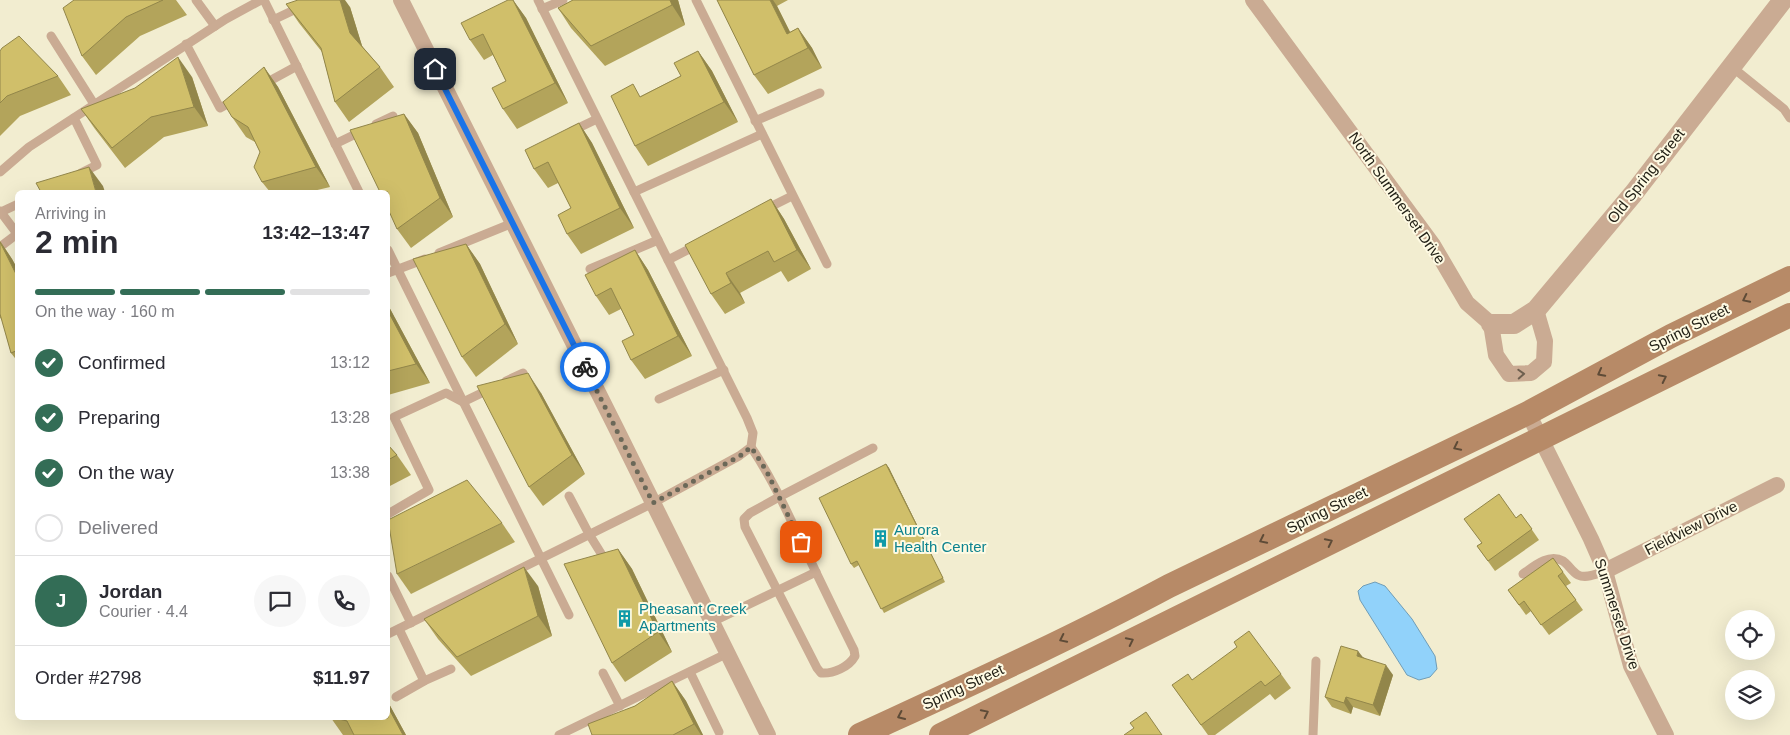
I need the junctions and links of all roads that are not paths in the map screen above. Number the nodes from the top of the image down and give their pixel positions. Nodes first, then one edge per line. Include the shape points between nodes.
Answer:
1 (196, 0) edge
2 (262, 0) edge
3 (315, 0) edge
4 (400, 0) edge
5 (538, 0) edge
6 (563, 0) edge
7 (696, 0) edge
8 (1253, 0) edge
9 (1783, 0) edge
10 (542, 9) junction
11 (274, 20) junction
12 (215, 26) junction
13 (51, 36) dead end
14 (186, 44) junction
15 (297, 66) junction
16 (1731, 66) junction
17 (254, 90) edge
18 (820, 93) dead end
19 (245, 94) edge
20 (94, 104) junction
21 (1787, 108) edge
22 (393, 116) edge
23 (74, 118) junction
24 (1790, 118) edge
25 (597, 119) junction
26 (755, 121) junction
27 (565, 134) edge
28 (762, 134) junction
29 (335, 144) junction
30 (0, 172) edge
31 (73, 177) edge
32 (358, 190) edge
33 (634, 192) junction
34 (792, 196) junction
35 (15, 205) edge
36 (0, 212) edge
37 (757, 214) edge
38 (513, 223) junction
39 (15, 231) edge
40 (15, 236) edge
41 (658, 240) junction
42 (704, 242) edge
43 (0, 247) edge
44 (390, 254) edge
45 (668, 260) junction
46 (827, 264) dead end
47 (396, 268) junction
48 (590, 269) dead end
49 (390, 272) edge
50 (1790, 278) edge
51 (1536, 310) junction
52 (1790, 314) edge
53 (1491, 324) junction
54 (724, 370) junction
55 (523, 373) edge
56 (659, 399) dead end
57 (463, 402) junction
58 (1528, 413) junction
59 (1541, 438) junction
60 (751, 447) junction
61 (873, 448) dead end
62 (1777, 485) dead end
63 (569, 496) dead end
64 (779, 497) junction
65 (653, 503) junction
66 (390, 513) edge
67 (589, 534) junction
68 (541, 558) junction
69 (608, 566) edge
70 (1605, 571) junction
71 (816, 572) junction
72 (1523, 574) dead end
73 (390, 580) edge
74 (778, 590) junction
75 (570, 615) dead end
76 (712, 622) junction
77 (411, 623) junction
78 (399, 629) junction
79 (390, 633) edge
80 (728, 654) junction
81 (1316, 660) dead end
82 (451, 669) edge
83 (690, 672) junction
84 (603, 673) dead end
85 (424, 681) junction
86 (396, 697) dead end
87 (620, 706) junction
88 (575, 732) edge
89 (719, 732) dead end
90 (559, 735) edge
91 (768, 735) edge
92 (860, 735) edge
93 (941, 735) edge
94 (1313, 735) edge
95 (1666, 735) edge

1 - 12 lane
2 - 11 lane
2 - 12 lane
3 - 11 lane
4 - 38 street
5 - 10 lane
6 - 10 lane
7 - 26 lane
8 - 53 street, North Summerset Drive via 1433,245 1467,303
9 - 16 street, Old Spring Street
10 - 25 lane
11 - 15 lane
12 - 14 lane
13 - 20 lane
14 - 19 lane via 220,108
14 - 20 lane
15 - 17 lane
15 - 29 lane
16 - 21 lane
16 - 51 street, Old Spring Street via 1633,194
18 - 26 lane
20 - 23 lane
21 - 24 lane
22 - 29 lane
23 - 30 lane via 29,147
23 - 31 lane via 97,165
25 - 27 lane
25 - 33 lane
26 - 28 lane
28 - 33 lane
28 - 34 lane
29 - 32 lane
33 - 41 lane
34 - 37 lane
34 - 46 lane
35 - 36 lane
36 - 39 lane
38 - 47 lane
38 - 65 street
40 - 43 lane
41 - 45 lane
41 - 48 lane
42 - 45 lane
44 - 47 lane
45 - 54 lane
47 - 49 lane
47 - 57 lane
50 -> 58 main road, Spring Street via 1671,336
51 - 53 street, Old Spring Street via 1514,324
53 -> 51 street via 1496,355 1509,374 1531,373 1544,362 1545,341
59 -> 52 main road, Spring Street
54 - 56 lane
54 - 60 lane via 753,433
55 - 57 lane
57 - 66 lane via 446,393 394,417 429,490
57 - 68 lane
58 - 59 street, Summerset Drive
58 -> 92 main road, Spring Street via 974,683
59 - 70 street, Summerset Drive
93 -> 59 main road, Spring Street
60 - 64 lane
60 - 65 lane
61 - 64 lane
62 - 70 street, Fieldview Drive
63 - 67 lane
64 - 71 lane
64 - 74 lane via 744,519 745,527
65 - 67 lane
65 - 76 street
67 - 68 lane
67 - 69 lane
68 - 75 lane
68 - 77 lane
70 - 72 lane via 1590,576 1578,575 1556,558 1544,560
70 - 95 street, Summerset Drive via 1631,666
71 - 74 lane
71 - 74 lane via 854,650 852,663 844,667 829,674 821,673
73 - 77 lane
74 - 76 lane
76 - 80 street
77 - 78 lane
78 - 79 lane
78 - 85 lane
80 - 83 lane
80 - 91 street
81 - 94 lane
82 - 85 lane
83 - 87 lane
83 - 89 lane
84 - 87 lane
85 - 86 lane
87 - 88 lane
88 - 90 lane

